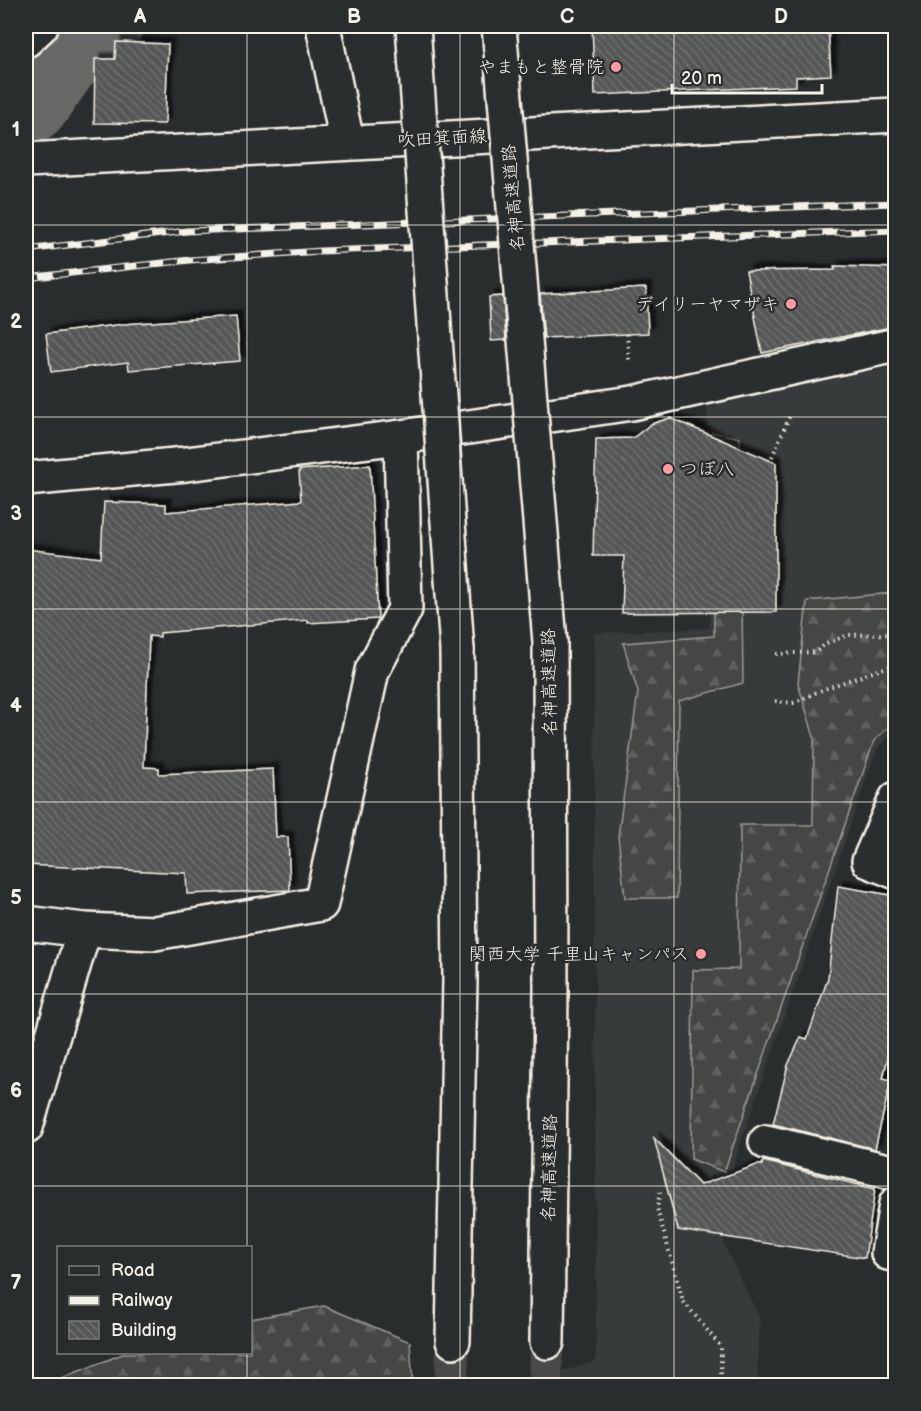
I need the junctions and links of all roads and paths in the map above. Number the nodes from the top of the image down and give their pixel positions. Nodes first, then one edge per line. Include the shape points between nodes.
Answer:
1 (40, 26) edge
2 (324, 26) edge
3 (412, 26) edge
4 (499, 26) edge
5 (26, 40) edge
6 (896, 115) edge
7 (347, 142) junction
8 (26, 160) edge
9 (896, 345) edge
10 (401, 438) junction
11 (26, 479) edge
12 (896, 634) edge
13 (776, 654) dead end
14 (896, 664) edge
15 (775, 701) dead end
16 (896, 799) edge
17 (896, 872) edge
18 (26, 923) edge
19 (84, 930) junction
20 (26, 1128) edge
21 (766, 1142) dead end
22 (896, 1173) edge
23 (660, 1192) dead end
24 (896, 1204) edge
25 (896, 1255) edge
26 (453, 1341) tunnel mouth
27 (547, 1341) tunnel mouth
28 (721, 1386) edge

1 - 5 main road
2 - 7 main road
3 - 26 main road, bridge via 457,650 459,979
4 - 27 main road, 名神高速道路, bridge via 550,642
6 - 7 main road, 吹田箕面線
7 - 8 main road, 吹田箕面線
9 - 10 main road via 632,402
10 - 11 main road
10 - 19 main road via 405,609 372,671 321,904 155,933
12 - 13 path via 849,635 816,652
14 - 15 path via 793,703
16 - 17 main road via 868,861
18 - 19 main road
19 - 20 main road
21 - 22 main road
23 - 28 path via 657,1208 683,1301 720,1347
24 - 25 main road via 888,1253

